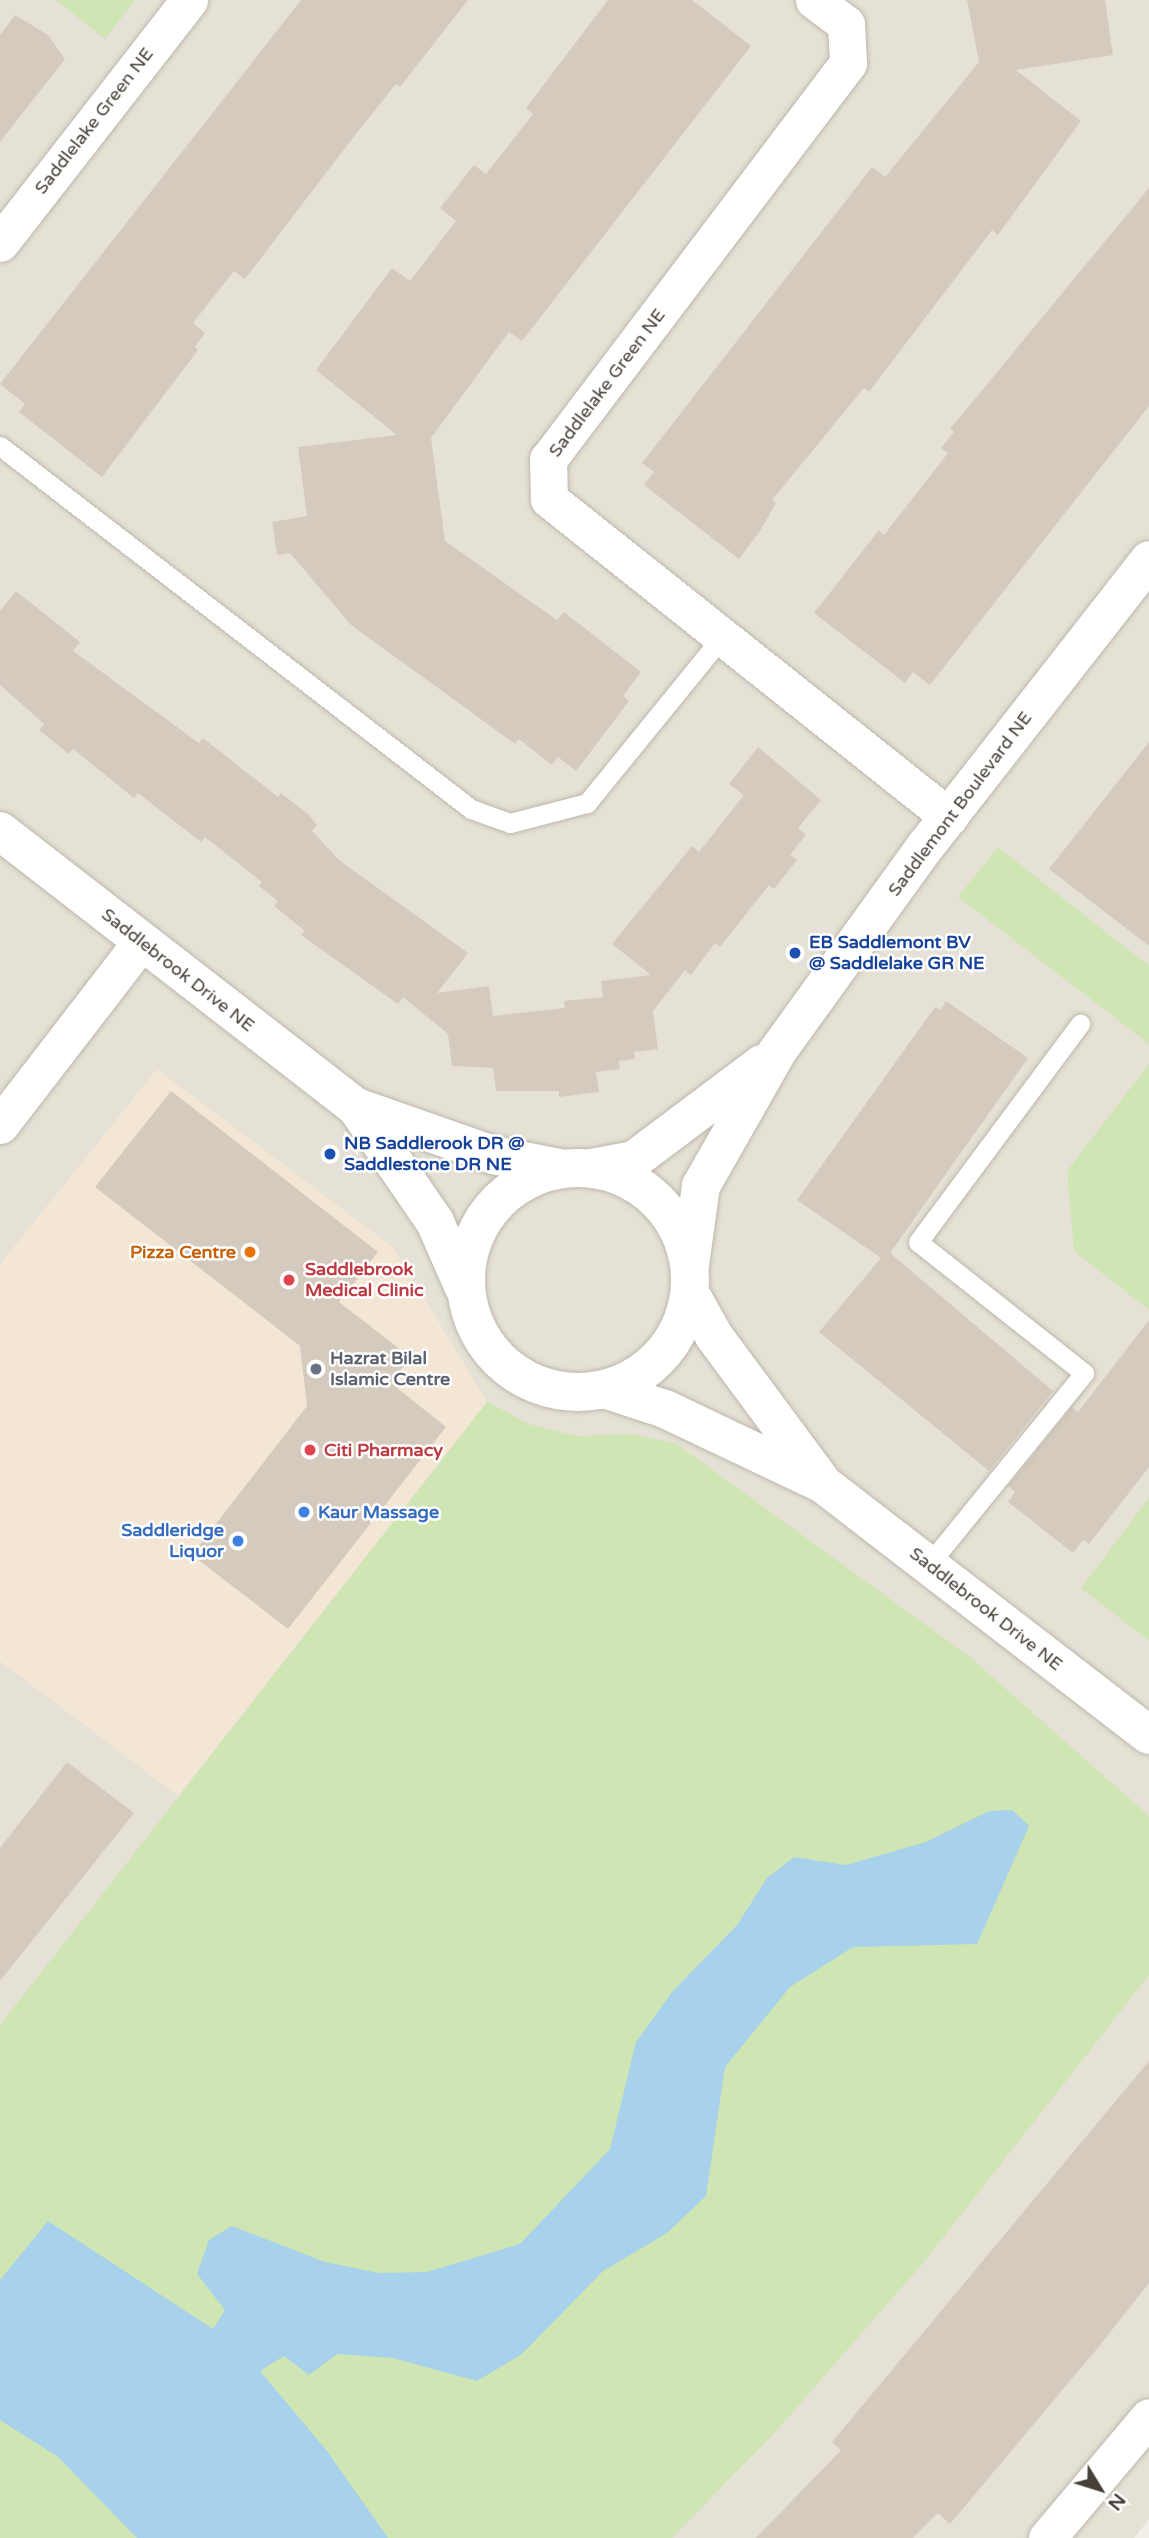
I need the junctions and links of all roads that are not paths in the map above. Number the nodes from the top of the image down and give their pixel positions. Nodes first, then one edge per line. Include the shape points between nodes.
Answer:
1 (189, 0) edge
2 (814, 0) edge
3 (0, 243) edge
4 (0, 446) edge
5 (1149, 560) edge
6 (722, 637) junction
7 (949, 817) junction
8 (0, 831) edge
9 (141, 942) junction
10 (1080, 1024) dead end
11 (777, 1052) junction
12 (356, 1107) junction
13 (0, 1125) edge
14 (576, 1168) junction
15 (690, 1279) junction
16 (464, 1289) junction
17 (607, 1390) junction
18 (823, 1484) junction
19 (929, 1564) junction
20 (1149, 1735) edge
21 (1149, 2417) edge
22 (1047, 2538) edge

1 - 3 street, Saddlelake Green NE
2 - 6 street, Saddlelake Green NE via 846,24 848,63 548,458 549,499
4 - 6 lane via 471,809 510,823 587,803
5 - 7 street, Saddlemont Boulevard NE
6 - 7 street, Saddlelake Green NE
7 - 11 street, Saddlemont Boulevard NE
8 - 9 street, Saddlebrook Drive NE
9 - 12 street, Saddlebrook Drive NE
9 - 13 street
10 - 19 lane via 918,1242 1084,1373
11 - 14 street, Saddlemont Boulevard NE via 634,1160
11 - 15 street, Saddlemont Boulevard NE via 701,1185
12 - 14 street, Saddlebrook Drive NE via 493,1155
12 - 16 street, Saddlebrook Drive NE via 435,1222
14 - 15 street via 623,1176 650,1193 676,1226
14 - 16 street via 521,1182 489,1210 469,1247
15 - 17 street via 681,1325 663,1354 638,1376
15 - 18 street, Saddlebrook Drive NE via 714,1336
16 - 17 street via 479,1336 512,1373 557,1392
17 - 18 street, Saddlebrook Drive NE via 676,1414
18 - 19 street, Saddlebrook Drive NE
19 - 20 street, Saddlebrook Drive NE
21 - 22 street

